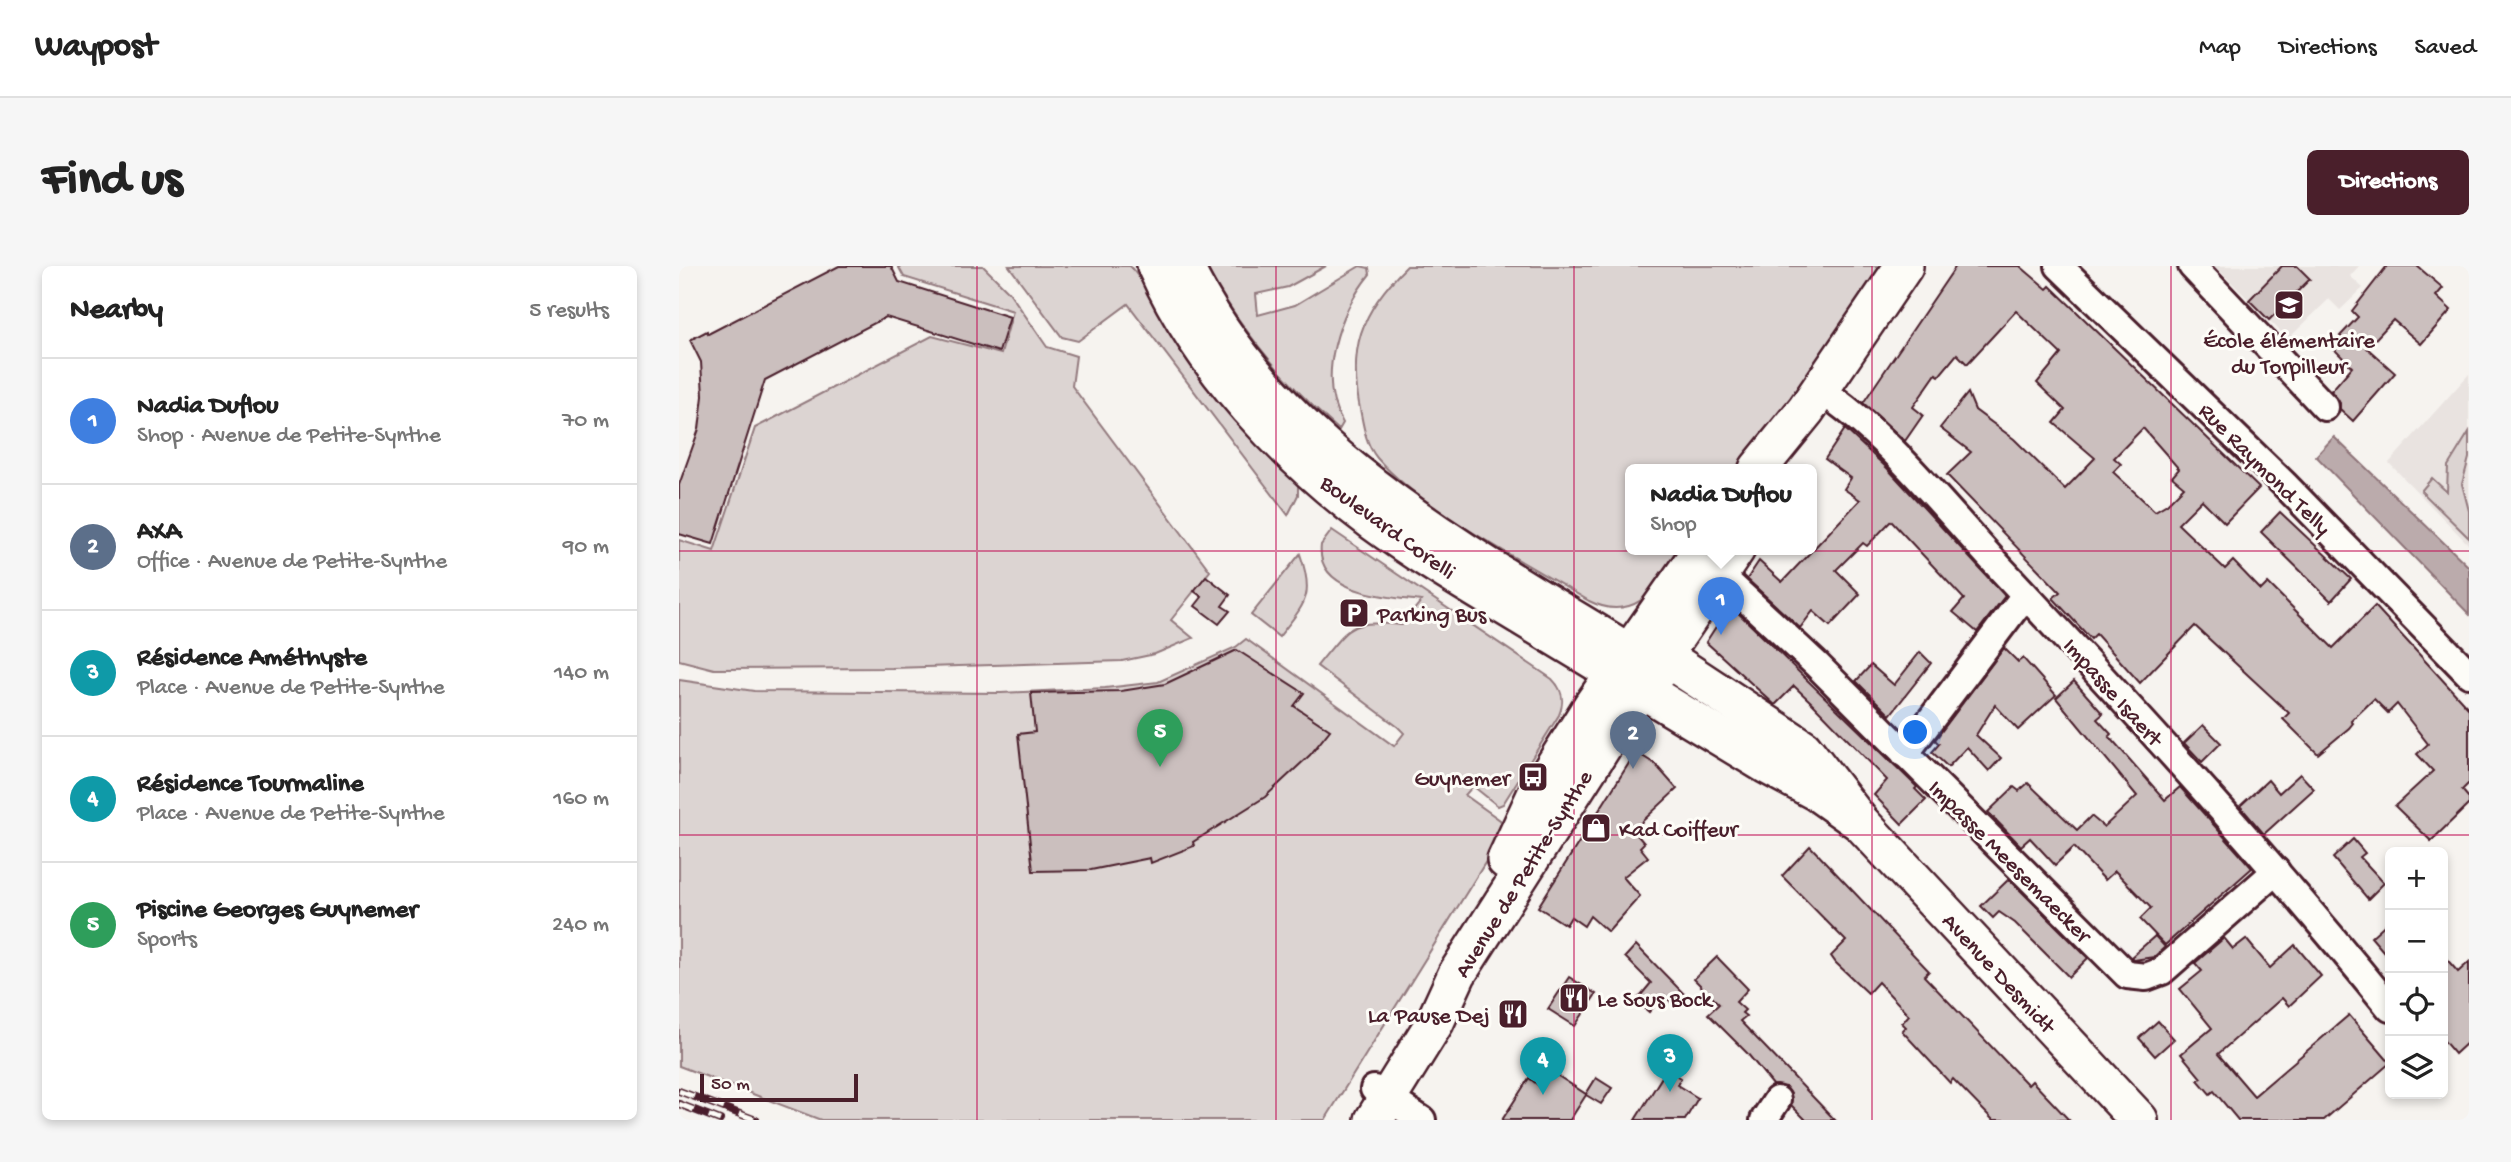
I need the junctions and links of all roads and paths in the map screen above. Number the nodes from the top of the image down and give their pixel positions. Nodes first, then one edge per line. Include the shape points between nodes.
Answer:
1 (1156, 266) edge
2 (1184, 266) edge
3 (1904, 266) edge
4 (1926, 266) edge
5 (2059, 266) edge
6 (2192, 266) edge
7 (1828, 395) junction
8 (2325, 407) dead end
9 (1764, 464) edge
10 (1792, 464) edge
11 (1719, 558) edge
12 (2025, 595) junction
13 (1641, 668) junction
14 (2469, 674) edge
15 (1905, 754) junction
16 (2276, 872) junction
17 (2385, 1002) edge
18 (1378, 1102) edge
19 (1354, 1120) edge
20 (1422, 1120) edge
21 (2139, 1120) edge

1 - 13 main road, Boulevard Corelli via 1208,354 1266,424 1315,473 1410,547
2 - 13 main road, Boulevard Corelli via 1239,353 1283,405 1340,459 1416,518
3 - 7 main road
4 - 7 main road
5 - 14 street, Rue Raymond Telly via 2284,484
6 - 8 street
7 - 9 main road
7 - 10 main road
7 - 12 street, Impasse Isaert via 1869,428
11 - 13 main road, Avenue de Petite-Synthe
11 - 15 street, Impasse Meesemaecker
12 - 15 street
12 - 16 street, Impasse Isaert
13 - 18 main road, Avenue de Petite-Synthe via 1536,795 1516,843 1437,967
13 - 21 main road, Avenue Desmidt via 1798,743 1851,810
15 - 16 street, Impasse Meesemaecker via 2121,971 2140,977 2162,971
16 - 17 street, Impasse Isaert
18 - 19 main road, Avenue de Petite-Synthe
18 - 20 street

